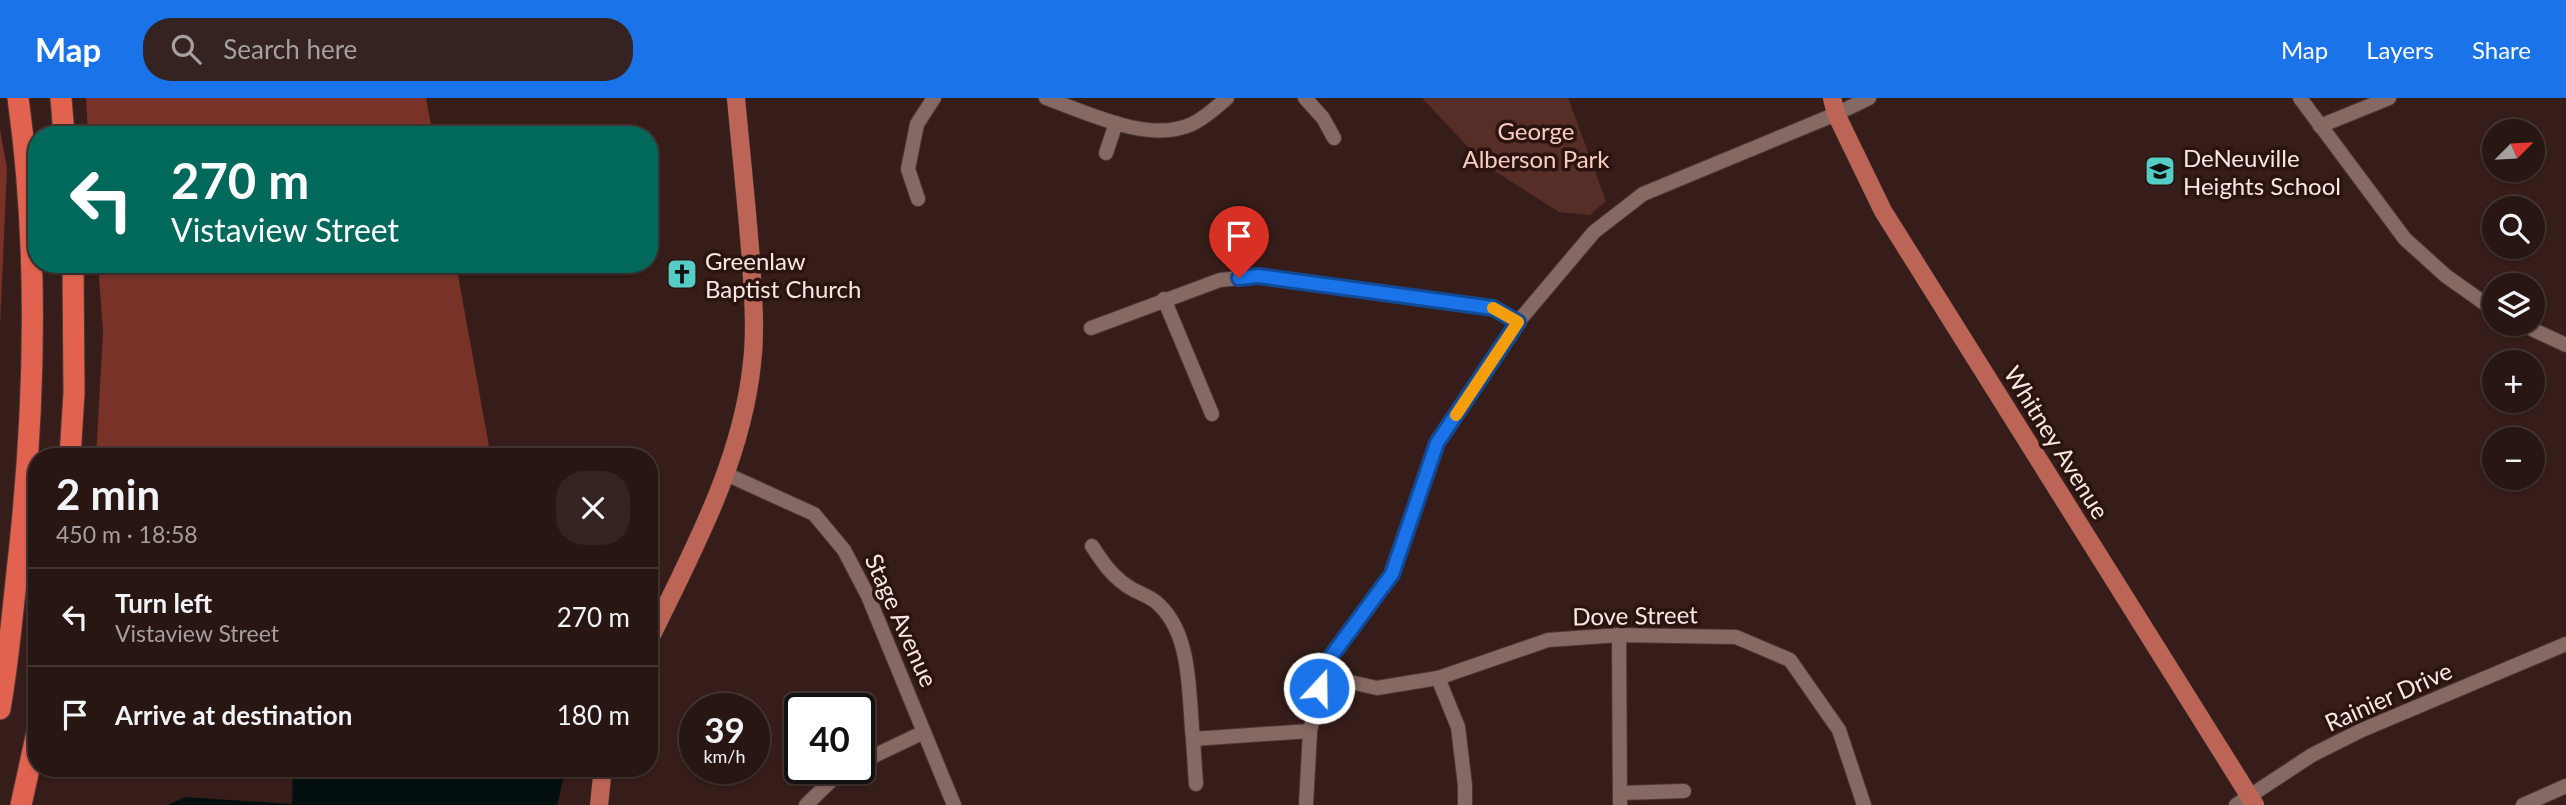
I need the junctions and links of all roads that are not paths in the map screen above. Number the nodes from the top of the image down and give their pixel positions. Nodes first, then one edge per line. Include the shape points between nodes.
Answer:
1 (18, 98) edge
2 (61, 98) edge
3 (736, 98) edge
4 (934, 98) edge
5 (1046, 98) edge
6 (1227, 98) edge
7 (1305, 98) edge
8 (1869, 98) edge
9 (2300, 98) edge
10 (2389, 98) edge
11 (1834, 106) edge
12 (1116, 124) junction
13 (63, 126) edge
14 (2320, 126) junction
15 (1334, 138) dead end
16 (1106, 153) dead end
17 (918, 199) dead end
18 (28, 209) edge
19 (31, 273) edge
20 (73, 273) edge
21 (1164, 299) junction
22 (2482, 302) edge
23 (1518, 322) junction
24 (1091, 328) dead end
25 (2545, 335) edge
26 (2566, 345) edge
27 (1212, 414) dead end
28 (29, 448) edge
29 (71, 448) edge
30 (28, 460) edge
31 (726, 474) junction
32 (1092, 545) dead end
33 (658, 623) edge
34 (1619, 635) junction
35 (2566, 643) edge
36 (1324, 666) junction
37 (1438, 678) junction
38 (0, 709) edge
39 (1310, 731) junction
40 (924, 732) junction
41 (1193, 739) junction
42 (875, 755) edge
43 (28, 773) edge
44 (602, 777) edge
45 (827, 784) edge
46 (1196, 784) dead end
47 (2566, 786) edge
48 (1684, 791) dead end
49 (1620, 799) edge
50 (2247, 802) edge
51 (21, 805) edge
52 (599, 805) edge
53 (806, 805) edge
54 (954, 805) edge
55 (1306, 805) edge
56 (1465, 805) edge
57 (1864, 805) edge
58 (2523, 805) edge

1 - 18 highway
2 - 13 highway
3 - 31 main road via 752,280 752,351 742,419
4 - 17 street via 917,124 908,169
5 - 12 street
6 - 12 street via 1192,125 1156,131
7 - 15 street
8 - 11 street
9 - 14 street
10 - 14 street
11 - 23 street via 1643,194 1594,232
11 - 50 main road, Whitney Avenue via 1883,211
12 - 16 street
14 - 22 street via 2405,239
19 - 28 highway via 34,361
20 - 29 highway
21 - 23 street via 1220,279 1258,276 1493,308
21 - 24 street
21 - 27 street
23 - 36 street via 1437,443 1392,574
25 - 26 street
30 - 38 highway
31 - 33 main road
31 - 40 street, Stage Avenue via 814,514 844,550
32 - 41 street via 1108,572 1155,601 1174,621 1184,650
34 - 37 street, Dove Street via 1548,640
34 - 49 street
34 - 57 street, Dove Street via 1736,636 1790,660 1839,730
35 - 50 street, Rainier Drive via 2362,730 2312,755
36 - 37 street, Dove Street via 1350,682 1377,688
36 - 39 street
37 - 56 street via 1458,727
39 - 41 street
39 - 55 street
40 - 42 street
40 - 54 street, Stage Avenue
41 - 46 street
43 - 51 highway
44 - 52 main road
45 - 53 street
47 - 58 street
48 - 49 street

